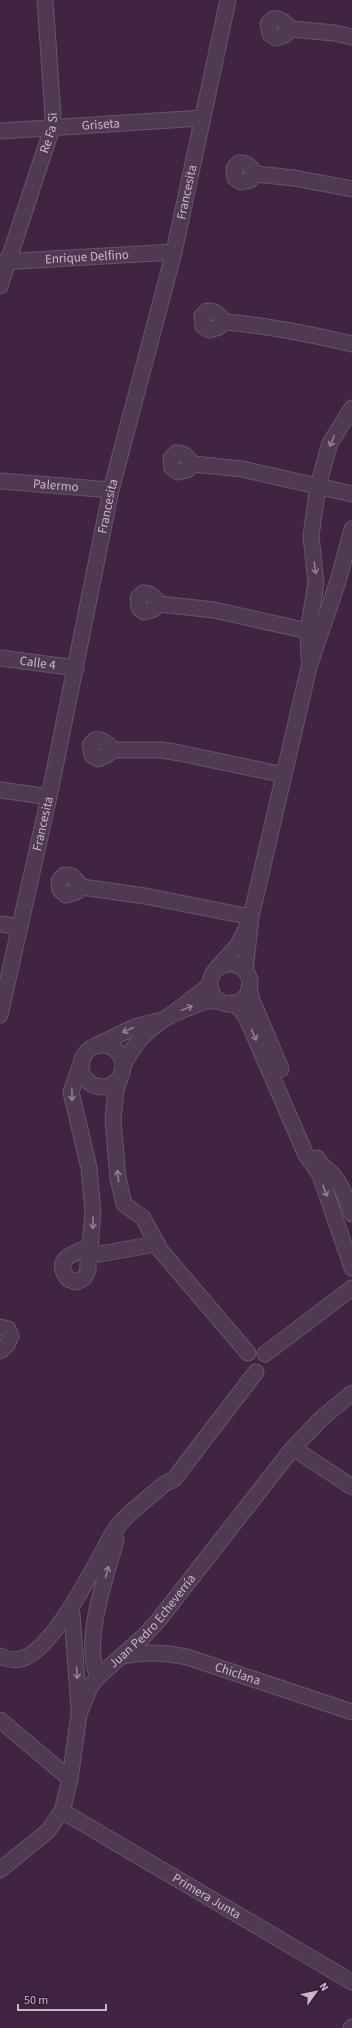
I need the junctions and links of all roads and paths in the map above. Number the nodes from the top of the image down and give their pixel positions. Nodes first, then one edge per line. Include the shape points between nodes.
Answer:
1 (45, 0) edge
2 (228, 0) edge
3 (291, 29) dead end
4 (352, 37) edge
5 (202, 118) junction
6 (52, 128) junction
7 (0, 131) edge
8 (256, 174) dead end
9 (352, 189) edge
10 (174, 252) junction
11 (4, 261) edge
12 (0, 286) edge
13 (224, 322) dead end
14 (352, 344) edge
15 (352, 408) edge
16 (193, 464) dead end
17 (0, 480) edge
18 (318, 486) junction
19 (111, 490) junction
20 (352, 494) edge
21 (352, 529) edge
22 (160, 604) dead end
23 (314, 632) junction
24 (0, 658) edge
25 (76, 668) junction
26 (113, 750) dead end
27 (284, 775) junction
28 (0, 790) edge
29 (49, 797) junction
30 (82, 887) dead end
31 (251, 917) junction
32 (0, 924) edge
33 (20, 926) junction
34 (217, 968) junction
35 (245, 971) junction
36 (210, 985) junction
37 (249, 988) junction
38 (226, 1002) junction
39 (0, 1015) edge
40 (166, 1018) junction
41 (97, 1045) junction
42 (83, 1058) junction
43 (123, 1069) junction
44 (319, 1167) junction
45 (352, 1214) edge
46 (155, 1244) junction
47 (352, 1268) edge
48 (352, 1288) edge
49 (0, 1327) edge
50 (0, 1350) edge
51 (250, 1364) junction
52 (352, 1393) edge
53 (293, 1448) junction
54 (352, 1487) edge
55 (120, 1525) junction
56 (77, 1595) junction
57 (98, 1609) junction
58 (70, 1612) junction
59 (0, 1656) edge
60 (122, 1656) junction
61 (98, 1677) junction
62 (352, 1712) edge
63 (79, 1714) junction
64 (0, 1720) edge
65 (70, 1779) junction
66 (62, 1811) junction
67 (0, 1870) edge
68 (352, 1982) edge

1 - 6 street, Re Fa Si via 54,115
2 - 5 street, Francesita
3 - 4 street
5 - 6 street, Griseta
5 - 10 street, Francesita
6 - 7 street, Griseta
6 - 11 street, Re Fa Si
8 - 9 street
10 - 11 street, Enrique Delfino
10 - 19 street, Francesita
11 - 12 street, Re Fa Si
13 - 14 street via 253,324
15 -> 18 street via 330,443
16 - 18 street via 242,469
17 - 19 street, Palermo
18 - 20 street
18 -> 23 street via 311,536 316,582
19 - 25 street, Francesita
21 - 23 street via 338,581
22 - 23 street via 214,610
23 - 27 street via 309,667
24 - 25 street, Calle 4
25 - 29 street, Francesita
26 - 27 street via 161,750
27 - 31 street
28 - 29 street
29 - 33 street, Francesita
30 - 31 street via 145,896
31 - 34 street via 238,945
31 - 35 street
32 - 33 street
33 - 39 street, Francesita
34 - 35 street via 235,964
34 - 36 street
35 - 37 street
36 - 38 street via 215,997
36 - 40 street
37 - 38 street via 244,998
37 - 44 street
40 -> 38 street via 205,1001
38 -> 44 street via 240,1009 247,1019 306,1155
40 -> 41 street via 135,1027
40 - 43 street via 136,1042
41 - 42 street via 86,1052
41 - 43 street via 115,1049 122,1060
42 - 43 street via 82,1071 89,1082 102,1087 114,1083
42 -> 46 street via 71,1092 89,1168 93,1212 92,1250 105,1253
46 -> 43 street via 143,1218 124,1204 120,1192 113,1120 116,1090
44 - 45 street via 335,1177
44 -> 47 street
46 - 51 street
48 - 51 street via 265,1354 266,1365 262,1370
49 - 50 street via 8,1329 11,1336 7,1345
51 - 55 street via 168,1473 164,1484
52 - 53 street, Juan Pedro Echeverría via 323,1417
53 - 54 street
53 - 60 street, Juan Pedro Echeverría via 157,1622
55 - 56 street
57 -> 55 street
56 - 57 street via 91,1594
56 - 58 street
57 - 58 street via 86,1620 76,1618
57 - 61 street via 92,1638 92,1657
58 - 59 street via 44,1643 30,1654 11,1660
58 -> 63 street
60 - 61 street, Juan Pedro Echeverría
60 - 62 street, Chiclana via 159,1652 187,1657
61 - 63 street, Juan Pedro Echeverría via 90,1687
63 - 65 street, Juan Pedro Echeverría
64 - 65 street
65 - 66 street, Juan Pedro Echeverría
66 - 67 street, Juan Pedro Echeverría via 48,1831
66 - 68 street, Primera Junta

